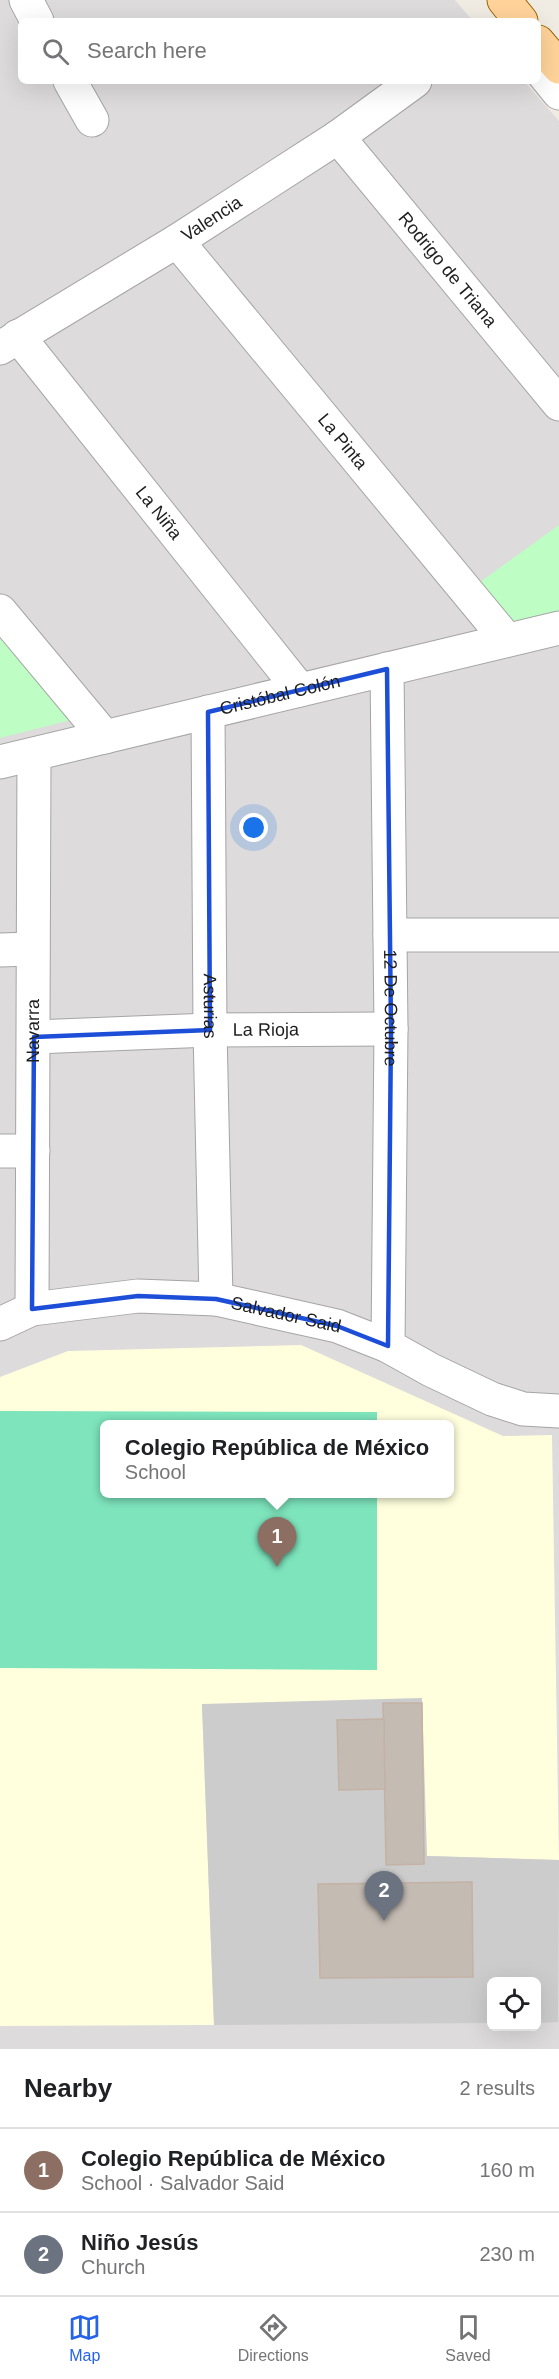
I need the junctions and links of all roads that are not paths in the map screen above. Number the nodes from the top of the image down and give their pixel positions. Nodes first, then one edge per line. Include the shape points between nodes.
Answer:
1 (26, 0) edge
2 (35, 18) edge
3 (541, 46) edge
4 (559, 67) edge
5 (541, 71) edge
6 (72, 84) edge
7 (411, 84) edge
8 (559, 93) edge
9 (92, 120) dead end
10 (338, 137) junction
11 (177, 241) junction
12 (9, 342) edge
13 (559, 404) edge
14 (0, 611) edge
15 (559, 628) edge
16 (507, 640) junction
17 (387, 669) junction
18 (300, 690) junction
19 (208, 712) junction
20 (105, 737) junction
21 (34, 755) junction
22 (0, 762) edge
23 (390, 935) junction
24 (559, 935) edge
25 (0, 950) edge
26 (33, 950) junction
27 (391, 1029) junction
28 (210, 1030) junction
29 (34, 1037) junction
30 (33, 1150) junction
31 (0, 1151) edge
32 (216, 1299) junction
33 (32, 1309) junction
34 (0, 1324) edge
35 (388, 1346) junction
36 (559, 1411) edge

1 - 2 street
3 - 4 main road
5 - 8 street
6 - 9 street
7 - 10 street, Valencia
10 - 11 street, Valencia
10 - 13 street, Rodrigo de Triana
11 - 12 street, Valencia
11 - 16 street, La Pinta
12 - 18 street, La Niña
14 - 20 street
15 - 16 street, Cristóbal Colón
16 - 17 street, Cristóbal Colón
17 - 18 street, Cristóbal Colón
17 - 23 street, 12 De Octubre
18 - 19 street, Cristóbal Colón
19 - 20 street, Cristóbal Colón
19 - 28 street, Asturias
20 - 21 street, Cristóbal Colón
21 - 22 street, Cristóbal Colón
21 - 26 street, Navarra
23 - 24 street
23 - 27 street, 12 De Octubre
25 - 26 street
26 - 29 street, Navarra
27 - 28 street, La Rioja
27 - 35 street, 12 De Octubre
28 - 29 street, La Rioja
28 - 32 street, Asturias
29 - 30 street, Navarra
30 - 31 street
30 - 33 street, Navarra
32 - 33 street, Salvador Said via 138,1296
32 - 35 street, Salvador Said via 337,1326
33 - 34 street, Salvador Said
35 - 36 street, Salvador Said via 492,1399 523,1409

